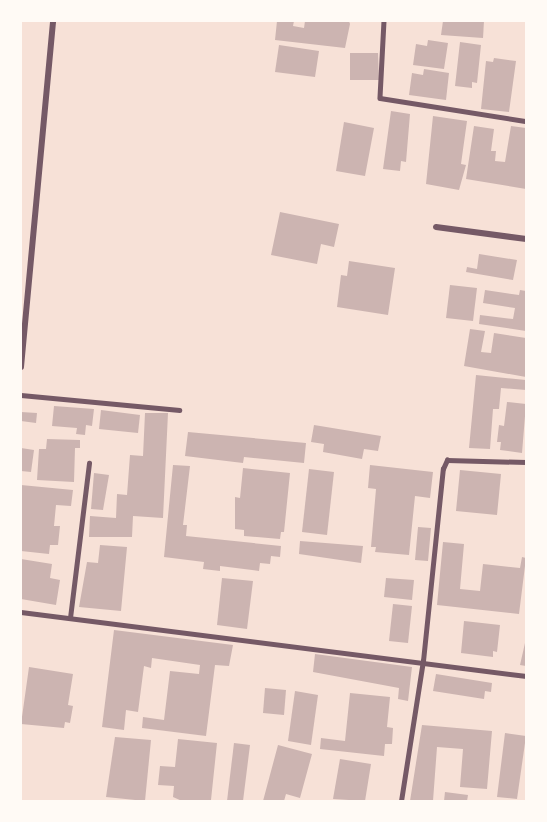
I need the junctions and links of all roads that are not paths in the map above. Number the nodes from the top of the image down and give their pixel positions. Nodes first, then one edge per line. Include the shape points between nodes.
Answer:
1 (53, 21) edge
2 (384, 21) edge
3 (526, 121) edge
4 (436, 227) dead end
5 (526, 239) edge
6 (21, 367) edge
7 (21, 395) edge
8 (178, 410) dead end
9 (526, 462) edge
10 (89, 463) dead end
11 (21, 612) edge
12 (70, 618) junction
13 (423, 661) junction
14 (526, 676) edge
15 (400, 801) edge

1 - 6 street
2 - 3 lane via 380,98
4 - 5 street
7 - 8 lane
9 - 13 lane via 447,460
10 - 12 lane
11 - 12 lane
12 - 13 lane
13 - 14 lane
13 - 15 lane

